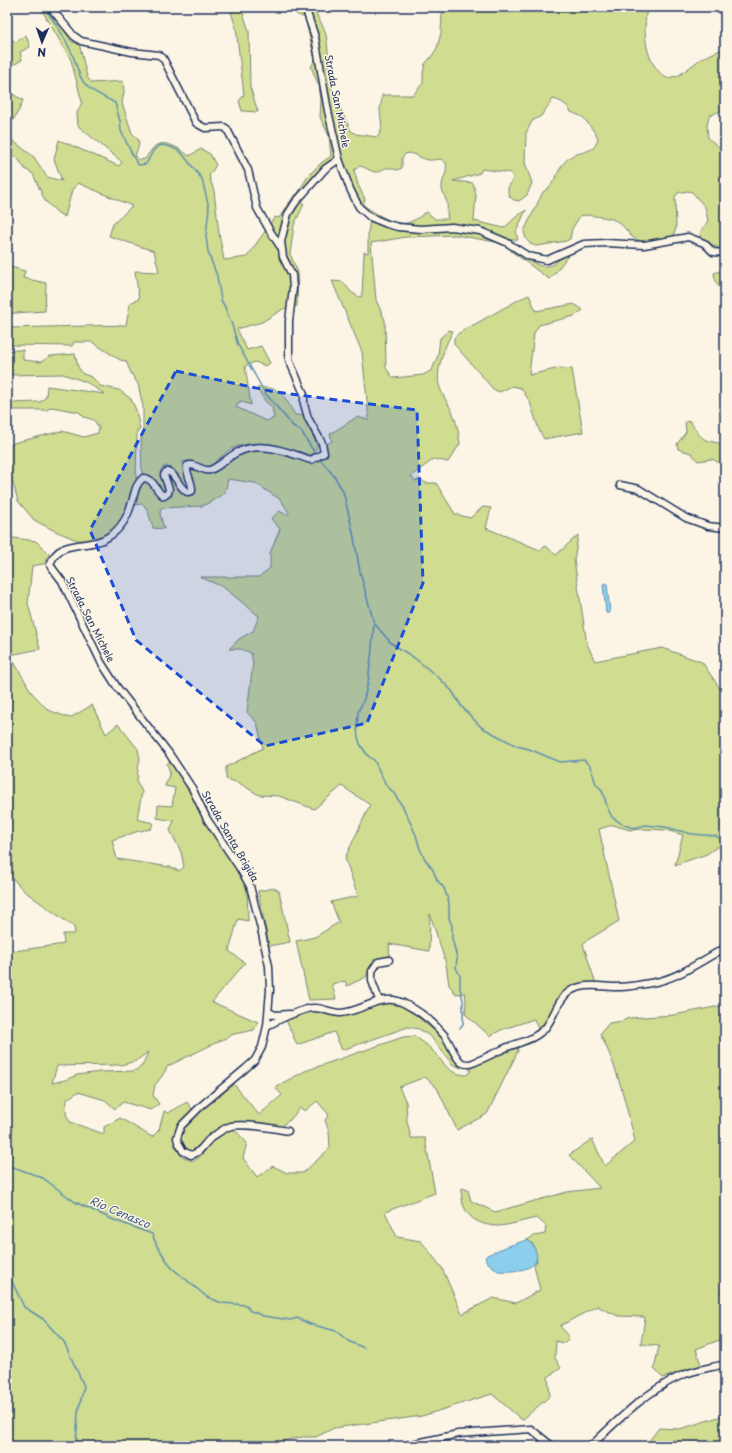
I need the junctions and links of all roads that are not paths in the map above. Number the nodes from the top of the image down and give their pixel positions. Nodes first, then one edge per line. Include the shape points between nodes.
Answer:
1 (50, 7) edge
2 (305, 7) edge
3 (339, 159) junction
4 (281, 248) junction
5 (725, 253) edge
6 (620, 485) dead end
7 (725, 528) edge
8 (192, 788) joint
9 (725, 948) edge
10 (389, 960) dead end
11 (379, 1000) junction
12 (269, 1012) junction
13 (295, 1014) junction
14 (267, 1026) junction
15 (288, 1130) dead end
16 (725, 1364) edge
17 (403, 1446) edge
18 (552, 1446) edge
19 (588, 1446) edge

1 - 4 street via 81,41 159,55 163,58 196,123 205,128 224,126 227,129 248,170 257,208
2 - 3 street, Strada San Michele via 316,37
3 - 4 street, Strada San Michele via 325,169 295,203 288,214
3 - 5 street via 359,207 370,216 398,227 452,227 480,231 506,242 528,256 547,260 584,244 644,245 688,237 704,243 714,252
4 - 8 street, Strada San Michele via 292,275 294,288 289,321 289,360 304,394 308,418 322,443 324,453 311,460 275,449 251,447 234,454 209,470 190,464 187,466 192,491 187,492 181,488 174,476 166,472 164,476 169,489 164,496 152,482 143,478 136,486 132,504 117,531 101,542 64,548 58,552 50,565 62,581 100,662
6 - 7 street via 639,489 686,518 708,526
8 - 12 street, Strada Santa Brigida via 207,819 250,886 269,966
9 - 11 street via 677,975 659,981 618,987 577,988 563,998 540,1034 470,1064 463,1064 458,1060 445,1036 416,1011 402,1002
10 - 11 street via 378,962 372,970 372,981
11 - 13 street via 347,1012 333,1013 307,1008
12 - 13 street via 275,1015
12 - 14 street, Strada Santa Brigida
13 - 14 street
14 - 15 street, Strada Santa Brigida via 262,1047 255,1060 189,1117 179,1130 177,1138 183,1151 191,1155 200,1152 208,1140 229,1127
16 - 19 street via 679,1376 656,1389
17 - 18 street via 458,1434 531,1429

